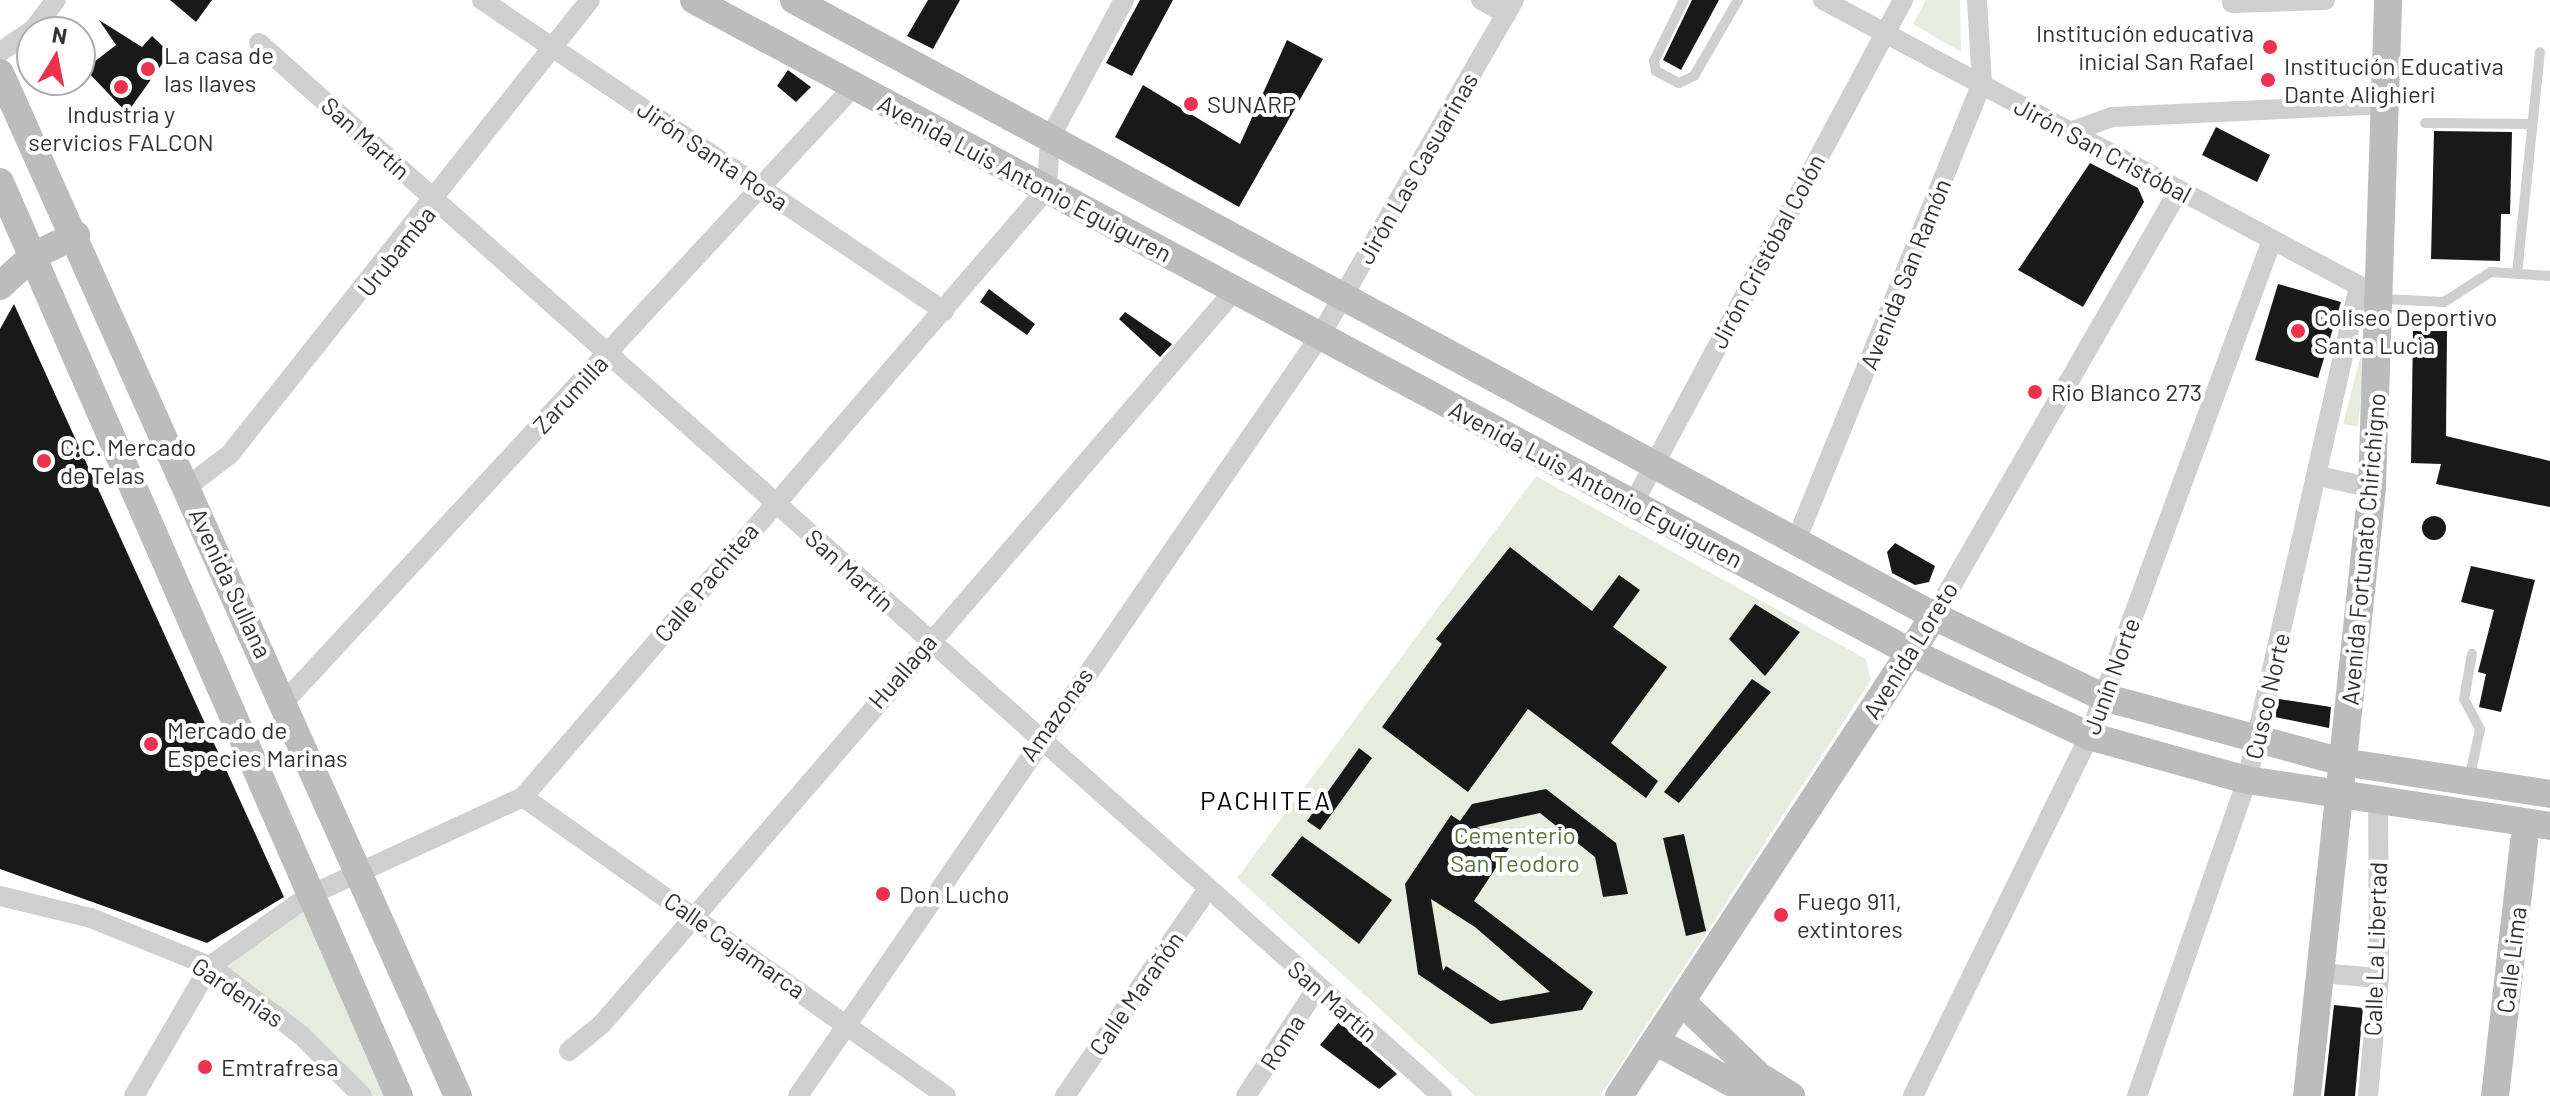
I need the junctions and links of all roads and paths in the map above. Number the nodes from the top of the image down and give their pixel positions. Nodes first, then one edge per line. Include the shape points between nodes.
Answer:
1 (56, 0) edge
2 (482, 0) edge
3 (590, 0) edge
4 (694, 0) edge
5 (794, 0) edge
6 (1124, 0) edge
7 (1481, 0) edge
8 (1684, 0) edge
9 (1738, 0) edge
10 (1823, 0) edge
11 (1903, 0) edge
12 (1977, 0) edge
13 (2325, 0) edge
14 (2388, 0) edge
15 (2232, 3) dead end
16 (723, 7) edge
17 (1510, 7) edge
18 (1883, 32) junction
19 (259, 43) dead end
20 (554, 48) junction
21 (0, 52) edge
22 (2540, 52) dead end
23 (0, 73) edge
24 (1982, 84) junction
25 (854, 86) junction
26 (2386, 104) junction
27 (2425, 123) dead end
28 (2532, 124) junction
29 (2070, 132) junction
30 (1050, 138) junction
31 (0, 182) edge
32 (762, 188) junction
33 (1047, 189) junction
34 (2179, 190) junction
35 (437, 201) junction
36 (76, 235) junction
37 (2272, 240) junction
38 (33, 256) junction
39 (2517, 274) junction
40 (2550, 276) edge
41 (0, 286) edge
42 (1235, 290) junction
43 (2371, 292) junction
44 (1344, 297) junction
45 (944, 311) junction
46 (1320, 336) junction
47 (608, 353) junction
48 (1654, 464) junction
49 (2319, 476) junction
50 (187, 487) junction
51 (2372, 488) junction
52 (774, 502) junction
53 (1633, 504) junction
54 (1796, 541) junction
55 (1934, 616) junction
56 (929, 640) junction
57 (1910, 652) junction
58 (2472, 654) dead end
59 (2103, 697) junction
60 (285, 701) junction
61 (2089, 736) junction
62 (1039, 738) junction
63 (2256, 743) junction
64 (2342, 762) junction
65 (2247, 780) junction
66 (2469, 781) junction
67 (2550, 794) edge
68 (523, 797) junction
69 (2339, 797) junction
70 (2378, 801) junction
71 (2534, 830) edge
72 (360, 868) junction
73 (1208, 889) junction
74 (0, 896) edge
75 (308, 896) junction
76 (693, 915) junction
77 (210, 966) junction
78 (2320, 973) junction
79 (2379, 978) junction
80 (1317, 988) junction
81 (1682, 1002) junction
82 (847, 1024) junction
83 (1655, 1041) junction
84 (569, 1051) dead end
85 (134, 1096) edge
86 (362, 1096) edge
87 (399, 1096) edge
88 (458, 1096) edge
89 (798, 1096) edge
90 (946, 1096) edge
91 (1065, 1096) edge
92 (1246, 1096) edge
93 (1442, 1096) edge
94 (1619, 1096) edge
95 (1756, 1096) edge
96 (1791, 1096) edge
97 (1913, 1096) edge
98 (2137, 1096) edge
99 (2307, 1096) edge
100 (2368, 1096) edge
101 (2495, 1096) edge

1 - 21 street via 33,30
2 - 20 street, Jirón Santa Rosa
3 - 20 street, Urubamba
4 - 16 main road, Avenida Luis Antonio Eguiguren
5 - 30 main road, Avenida Luis Antonio Eguiguren
6 - 30 street
7 - 17 street
8 - 9 lane via 1654,61 1656,71 1679,83 1694,76
10 - 18 street, Jirón San Cristóbal
11 - 18 street, Jirón Cristóbal Colón
12 - 24 street, Avenida San Ramón
13 - 15 street
14 - 26 main road, Avenida Fortunato Chirichigno
16 - 25 main road, Avenida Luis Antonio Eguiguren
17 - 44 street, Jirón Las Casuarinas
18 - 24 street, Jirón San Cristóbal
18 - 48 street, Jirón Cristóbal Colón
19 - 35 street, San Martín
20 - 32 street, Jirón Santa Rosa
20 - 35 street, Urubamba
22 - 28 lane
23 - 36 main road, Avenida Sullana
24 - 29 street, Jirón San Cristóbal
24 - 54 street, Avenida San Ramón
25 - 32 street, Zarumilla
25 - 33 main road, Avenida Luis Antonio Eguiguren
26 - 29 street via 2112,117
26 - 43 main road, Avenida Fortunato Chirichigno
27 - 28 lane
28 - 39 lane
29 - 34 street, Jirón San Cristóbal
30 - 33 street
30 - 44 main road, Avenida Luis Antonio Eguiguren
31 - 38 main road, Avenida Sullana
32 - 45 street, Jirón Santa Rosa
32 - 47 street, Zarumilla
33 - 42 main road, Avenida Luis Antonio Eguiguren
33 - 45 street, Calle Pachitea
34 - 37 street, Jirón San Cristóbal
34 - 55 street, Avenida Loreto
35 - 47 street, San Martín
35 - 50 street, Urubamba via 230,454
36 - 38 main road
36 - 50 main road, Avenida Sullana
37 - 43 street, Jirón San Cristóbal
37 - 59 street, Junín Norte
38 - 41 main road
38 - 75 main road, Avenida Sullana
39 - 40 lane
39 - 43 lane via 2470,279 2444,302
42 - 46 main road, Avenida Luis Antonio Eguiguren
42 - 56 street, Huallaga
43 - 49 street, Cusco Norte
43 - 51 main road, Avenida Fortunato Chirichigno
44 - 46 street, Jirón Las Casuarinas
44 - 48 main road, Avenida Luis Antonio Eguiguren
45 - 52 street, Calle Pachitea
46 - 53 main road, Avenida Luis Antonio Eguiguren
46 - 62 street, Amazonas
47 - 52 street, San Martín
47 - 60 street, Zarumilla
48 - 53 street, Jirón Cristóbal Colón
48 - 54 main road, Avenida Luis Antonio Eguiguren
49 - 51 street
49 - 63 street, Cusco Norte
50 - 60 main road, Avenida Sullana
51 - 64 main road, Avenida Fortunato Chirichigno
52 - 56 street, San Martín
52 - 68 street, Calle Pachitea
53 - 57 main road, Avenida Luis Antonio Eguiguren
54 - 55 main road, Avenida Luis Antonio Eguiguren
55 - 57 main road, Avenida Loreto
55 - 59 main road, Avenida Luis Antonio Eguiguren
56 - 62 street, San Martín
56 - 76 street, Huallaga
57 - 61 main road, Avenida Luis Antonio Eguiguren
57 - 81 main road, Avenida Loreto
58 - 66 lane via 2464,699 2480,729
59 - 61 street, Junín Norte
59 - 63 main road, Avenida Luis Antonio Eguiguren
60 - 72 main road, Avenida Sullana
61 - 65 main road, Avenida Luis Antonio Eguiguren
61 - 97 street, Junín Norte
62 - 73 street, San Martín
62 - 82 street, Amazonas
63 - 64 main road, Avenida Luis Antonio Eguiguren
63 - 65 street, Cusco Norte
64 - 66 main road, Avenida Luis Antonio Eguiguren
64 - 69 main road, Avenida Fortunato Chirichigno
65 - 69 main road, Avenida Luis Antonio Eguiguren
65 - 98 street, Cusco Norte
66 - 67 main road, Avenida Luis Antonio Eguiguren
68 - 72 street, Calle Pachitea
68 - 76 street, Calle Cajamarca
69 - 70 main road, Avenida Luis Antonio Eguiguren
69 - 78 main road, Avenida Fortunato Chirichigno
70 - 71 main road, Avenida Luis Antonio Eguiguren
70 - 79 street, Calle La Libertad
71 - 101 main road, Calle Lima
72 - 75 street, Calle Pachitea
72 - 88 main road, Avenida Sullana
73 - 80 street, San Martín
73 - 91 street, Calle Marañón
74 - 77 street, Gardenias via 120,928
75 - 77 street, Calle Pachitea
75 - 87 main road, Avenida Sullana
76 - 82 street, Calle Cajamarca
76 - 84 street, Huallaga via 602,1024
77 - 85 street
77 - 86 street, Gardenias via 301,1035
78 - 79 street
78 - 99 main road, Avenida Fortunato Chirichigno
79 - 100 street, Calle La Libertad
80 - 92 street, Roma
80 - 93 street, San Martín
81 - 83 main road, Avenida Loreto
81 - 96 main road via 1759,1076
82 - 89 street, Amazonas
82 - 90 street, Calle Cajamarca
83 - 94 main road, Avenida Loreto
83 - 95 main road

